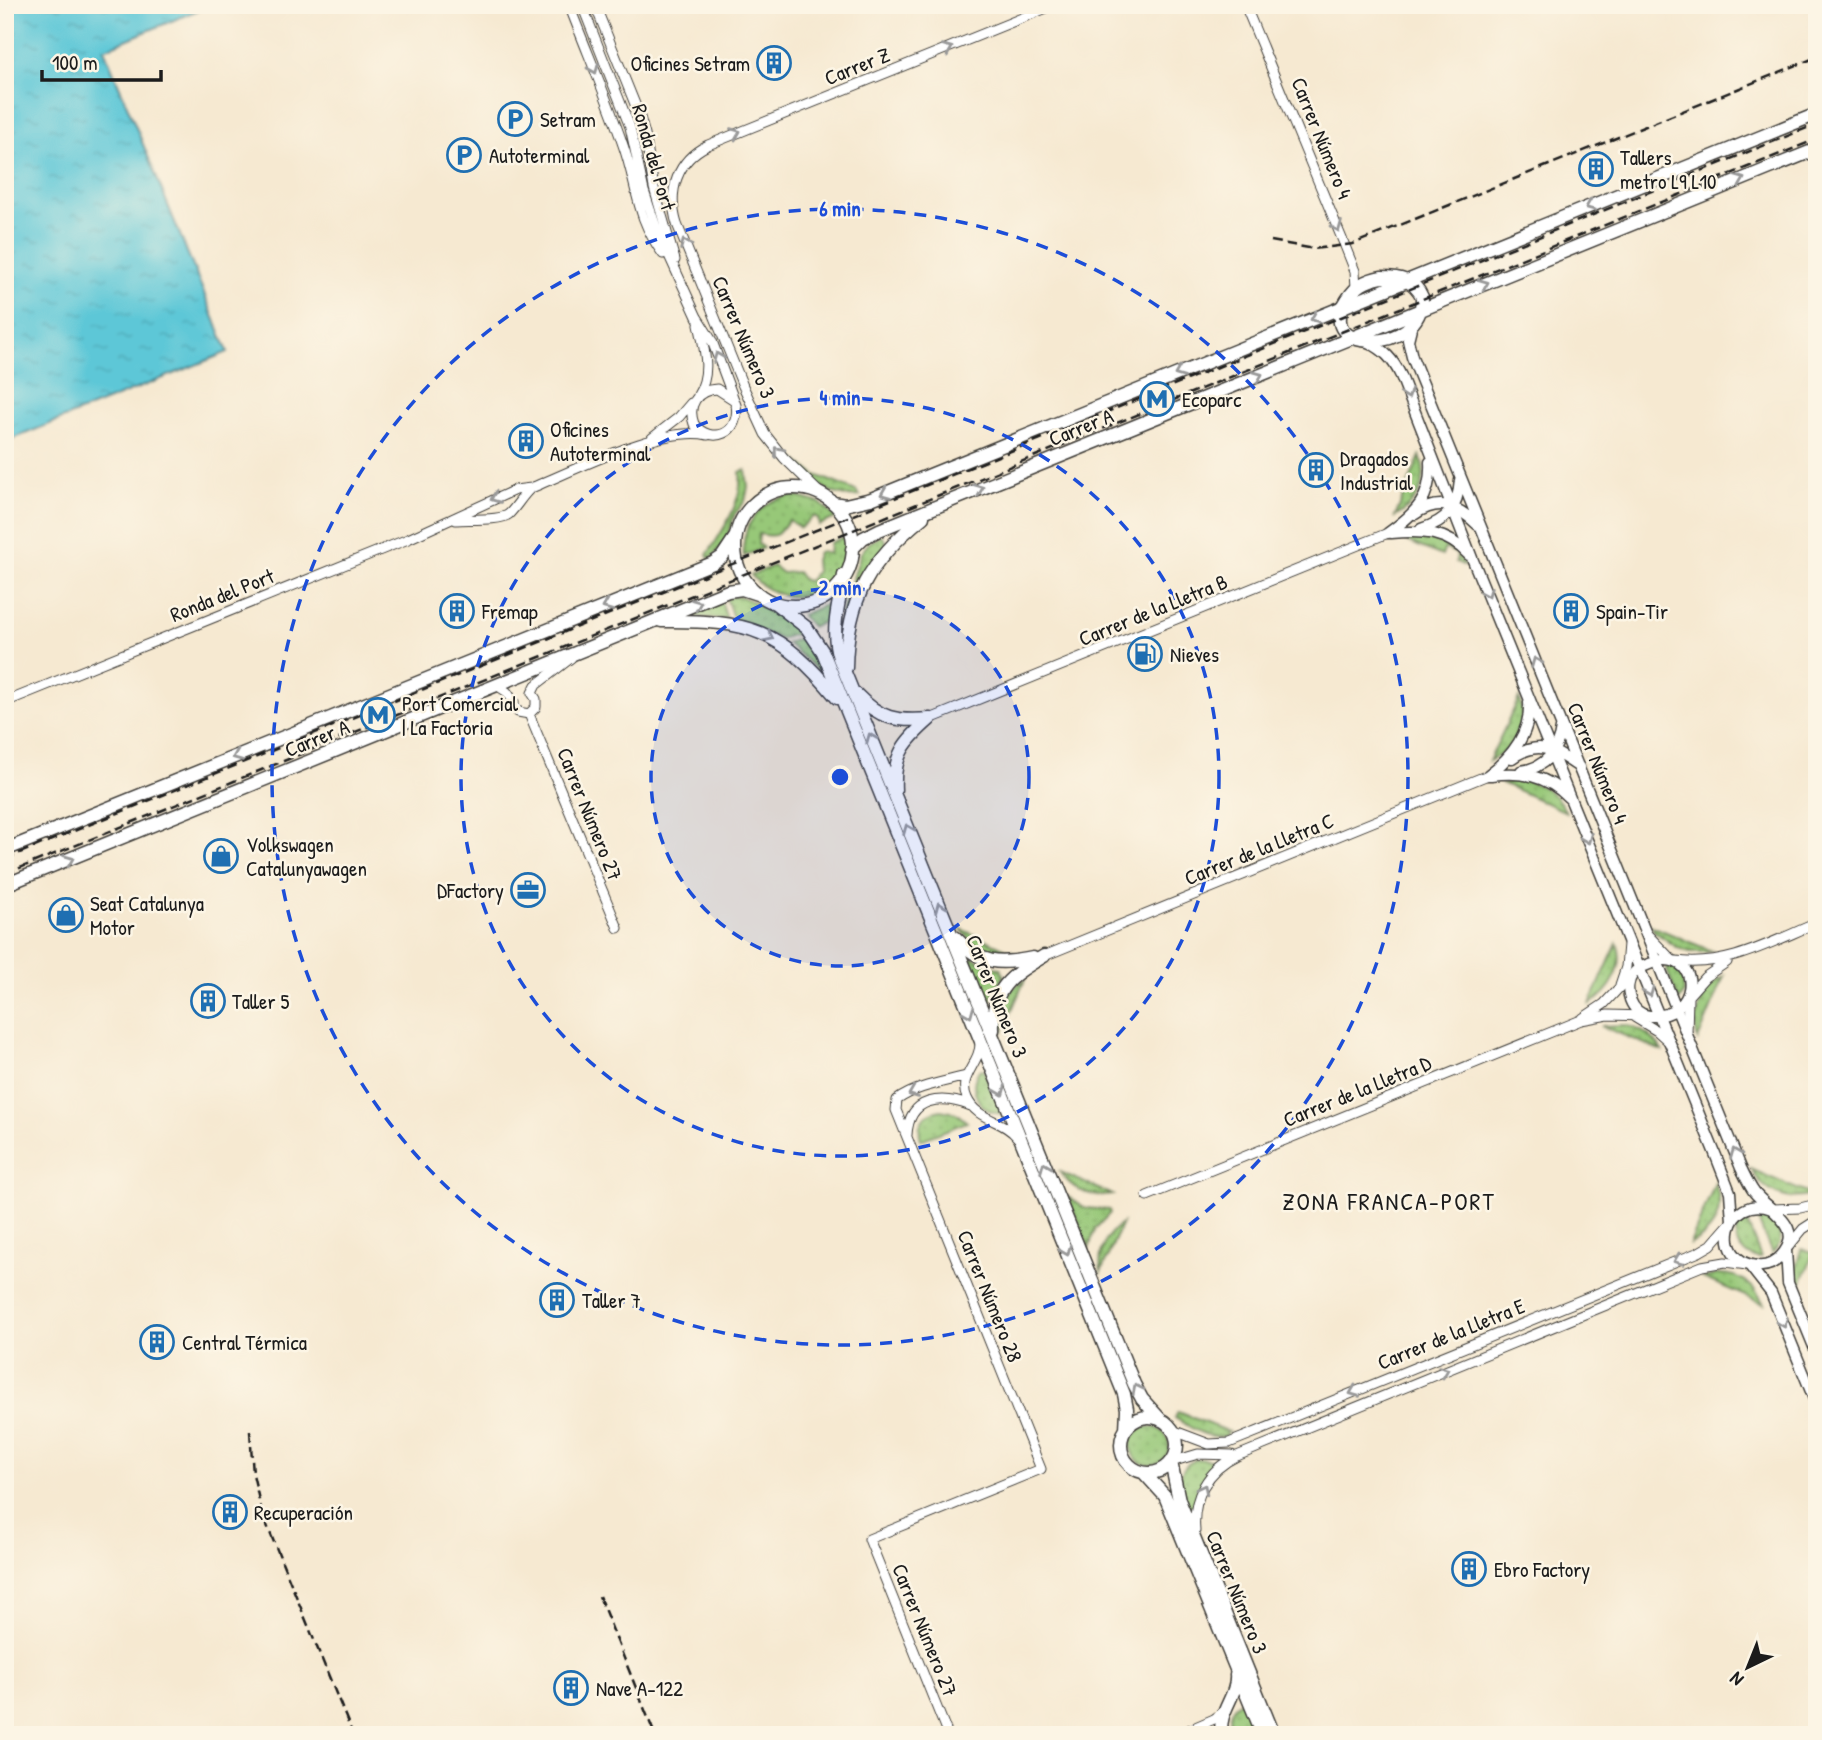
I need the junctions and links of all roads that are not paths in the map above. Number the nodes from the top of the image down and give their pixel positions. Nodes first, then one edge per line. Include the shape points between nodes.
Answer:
1 (569, 5) edge
2 (582, 5) edge
3 (595, 5) edge
4 (1054, 5) edge
5 (1245, 5) edge
6 (1817, 114) edge
7 (1817, 149) edge
8 (680, 169) joint
9 (679, 276) junction
10 (1406, 280) junction
11 (1356, 288) junction
12 (1342, 307) junction
13 (1420, 310) junction
14 (697, 317) junction
15 (1412, 324) junction
16 (1352, 338) junction
17 (1368, 342) junction
18 (695, 399) junction
19 (734, 400) junction
20 (708, 435) junction
21 (651, 439) junction
22 (1430, 453) junction
23 (1460, 475) junction
24 (531, 488) junction
25 (829, 501) junction
26 (934, 507) junction
27 (1452, 507) junction
28 (1410, 517) junction
29 (452, 520) junction
30 (1482, 528) junction
31 (1415, 531) junction
32 (1388, 533) junction
33 (736, 536) junction
34 (852, 549) junction
35 (1472, 558) junction
36 (844, 575) junction
37 (760, 595) junction
38 (775, 603) junction
39 (654, 621) junction
40 (578, 652) junction
41 (846, 675) junction
42 (498, 686) junction
43 (852, 690) junction
44 (1529, 694) junction
45 (5, 702) edge
46 (843, 706) junction
47 (529, 714) junction
48 (930, 719) junction
49 (1562, 725) junction
50 (1553, 752) junction
51 (1578, 767) junction
52 (1505, 769) junction
53 (1488, 775) joint
54 (896, 800) junction
55 (1572, 802) junction
56 (5, 850) edge
57 (5, 885) edge
58 (1817, 923) edge
59 (618, 928) dead end
60 (1645, 931) junction
61 (950, 932) junction
62 (1044, 956) junction
63 (1735, 957) junction
64 (1657, 961) junction
65 (1673, 961) junction
66 (1628, 978) junction
67 (1689, 996) junction
68 (1676, 1008) junction
69 (1630, 1010) junction
70 (1648, 1018) junction
71 (1581, 1020) junction
72 (1687, 1035) junction
73 (979, 1037) junction
74 (993, 1038) junction
75 (966, 1076) junction
76 (971, 1106) junction
77 (906, 1137) junction
78 (1023, 1146) junction
79 (1147, 1196) dead end
80 (1817, 1204) edge
81 (1772, 1209) junction
82 (1817, 1220) edge
83 (1732, 1221) junction
84 (1786, 1250) junction
85 (1749, 1265) junction
86 (1817, 1354) edge
87 (1817, 1406) edge
88 (1161, 1420) junction
89 (1126, 1429) junction
90 (1172, 1430) junction
91 (1244, 1452) junction
92 (1171, 1462) junction
93 (1144, 1473) junction
94 (869, 1539) joint
95 (1197, 1544) junction
96 (1236, 1670) junction
97 (1223, 1712) junction
98 (948, 1735) edge
99 (1177, 1735) edge
100 (1222, 1735) edge
101 (1263, 1735) edge
102 (1275, 1735) edge

1 -> 9 street via 625,149 642,218
2 - 9 street, Ronda del Port via 635,140 652,218
3 - 9 street via 639,114
8 -> 4 street, Carrer Z via 708,145
5 -> 11 street, Carrer Número 4 via 1355,271
6 -> 10 main road
13 -> 7 main road
25 -> 8 street, Carrer Número 3 via 774,447 743,386 674,215 673,194
9 - 14 street, Ronda del Port
10 - 11 main road via 1375,278
10 - 12 main road
10 - 13 main road via 1420,292
11 - 12 main road
12 - 16 main road via 1340,323
12 -> 25 main road, Carrer A via 871,499 845,505
13 - 15 main road
13 - 16 main road
14 - 18 street, Carrer Número 3 via 706,364
19 -> 14 street via 712,341
15 - 17 main road via 1389,339
15 - 23 street, Carrer Número 4 via 1408,340 1412,357
16 - 17 main road
26 -> 16 main road, Carrer A
17 -> 22 street, Carrer Número 4 via 1384,351 1395,365
18 - 19 street via 717,389
18 - 20 street via 694,424
18 - 21 street
19 - 20 street via 738,413 733,427 722,435
20 - 21 street via 692,432
21 - 24 street, Ronda del Port
22 - 27 street, Carrer Número 4
22 - 28 street via 1430,482
23 - 27 street
23 - 30 street, Carrer Número 4
24 -> 29 street, Ronda del Port via 515,490
24 - 29 street, Ronda del Port via 499,519
25 - 33 main road via 799,488 772,492 744,514
25 - 34 main road via 848,522
26 - 34 main road, Carrer A via 867,535
26 - 41 main road via 888,548 864,582 850,617
27 - 28 street via 1432,505
27 - 30 street
27 - 31 street via 1438,523
27 - 35 street, Carrer Número 4
28 - 32 street
29 - 45 street, Ronda del Port
49 -> 30 street, Carrer Número 4
31 - 32 street
31 - 35 street via 1441,535
32 - 48 street, Carrer de la Lletra B
33 - 37 main road via 740,570
33 -> 56 main road, Carrer A via 713,563
34 - 36 main road
35 -> 44 street, Carrer Número 4
36 - 38 main road via 814,603 798,607
36 - 41 main road, Carrer Número 3 via 834,639
37 - 38 main road
39 -> 37 main road, Carrer A via 728,591 741,589
38 - 46 main road, Carrer Número 3 via 802,622 816,639
39 - 40 main road, Carrer A
39 -> 46 main road via 728,623 771,637 805,662
40 - 42 main road, Carrer A
40 - 47 street via 536,685 532,693 536,707
41 - 43 main road, Carrer Número 3
42 - 47 street via 518,712
57 -> 42 main road, Carrer A
43 - 48 main road via 889,718
54 -> 43 main road, Carrer Número 3
44 - 50 street, Carrer Número 4
44 - 52 street via 1525,732
46 -> 73 main road, Carrer Número 3
47 - 59 street, Carrer Número 27
48 - 54 main road via 905,742 898,758
49 - 50 street
49 - 51 street, Carrer Número 4
50 - 51 street
50 - 52 street via 1533,768
50 - 52 street via 1529,748
50 - 55 street, Carrer Número 4
51 - 60 street, Carrer Número 4
52 - 53 street
52 - 55 street via 1541,778
53 - 62 street, Carrer de la Lletra C
61 -> 54 main road, Carrer Número 3
55 -> 66 street, Carrer Número 4 via 1628,939
58 - 63 street
60 - 64 street, Carrer Número 4
60 - 65 street
61 - 62 main road via 969,950 992,962
61 - 74 main road, Carrer Número 3
62 - 74 main road via 1000,990 992,1019
63 - 65 street via 1700,964
63 - 67 street via 1705,977
64 - 65 street
64 - 66 street
64 - 68 street, Carrer Número 4
65 - 67 street via 1688,976
66 - 69 street
66 -> 70 street, Carrer Número 4
66 - 71 street, Carrer de la Lletra D
67 - 68 street
67 - 72 street
68 - 70 street
68 - 72 street, Carrer Número 4
69 - 70 street
69 - 71 street, Carrer de la Lletra D
70 - 83 street, Carrer Número 4 via 1671,1046 1730,1192
71 - 79 street, Carrer de la Lletra D
81 -> 72 street, Carrer Número 4 via 1745,1177
73 - 75 street via 978,1057
73 -> 78 main road, Carrer Número 3
88 -> 74 main road, Carrer Número 3 via 1134,1384
75 - 76 street
75 -> 77 street, Carrer Número 28 via 897,1100
76 - 77 street via 946,1099 923,1104 909,1121
76 - 78 street via 1011,1130
77 - 94 street, Carrer Número 28 via 1041,1469
78 -> 89 main road, Carrer Número 3 via 1124,1394
80 - 81 street
81 - 83 street via 1749,1208
81 - 84 street via 1788,1227
82 - 84 street
83 - 85 street via 1731,1248
83 -> 90 street, Carrer de la Lletra E via 1699,1252 1229,1443 1209,1444
84 - 85 street via 1772,1264
84 - 86 street via 1788,1283
85 -> 87 street via 1777,1305
91 -> 85 street, Carrer de la Lletra E via 1702,1266 1725,1262
88 - 89 main road via 1142,1418
88 - 90 main road
89 - 93 main road via 1123,1456
90 - 92 main road via 1177,1450
91 - 92 street, Carrer de la Lletra E via 1198,1454
95 -> 91 street, Carrer de la Lletra E via 1195,1511 1204,1485 1223,1464
92 - 93 main road via 1161,1470
92 - 95 main road, Carrer Número 3
93 - 96 main road, Carrer Número 3 via 1165,1496
94 - 98 street, Carrer Número 27
95 - 102 main road, Carrer Número 3
96 - 97 main road via 1236,1687
96 - 101 main road, Carrer Número 3
97 - 99 street
97 - 100 main road

